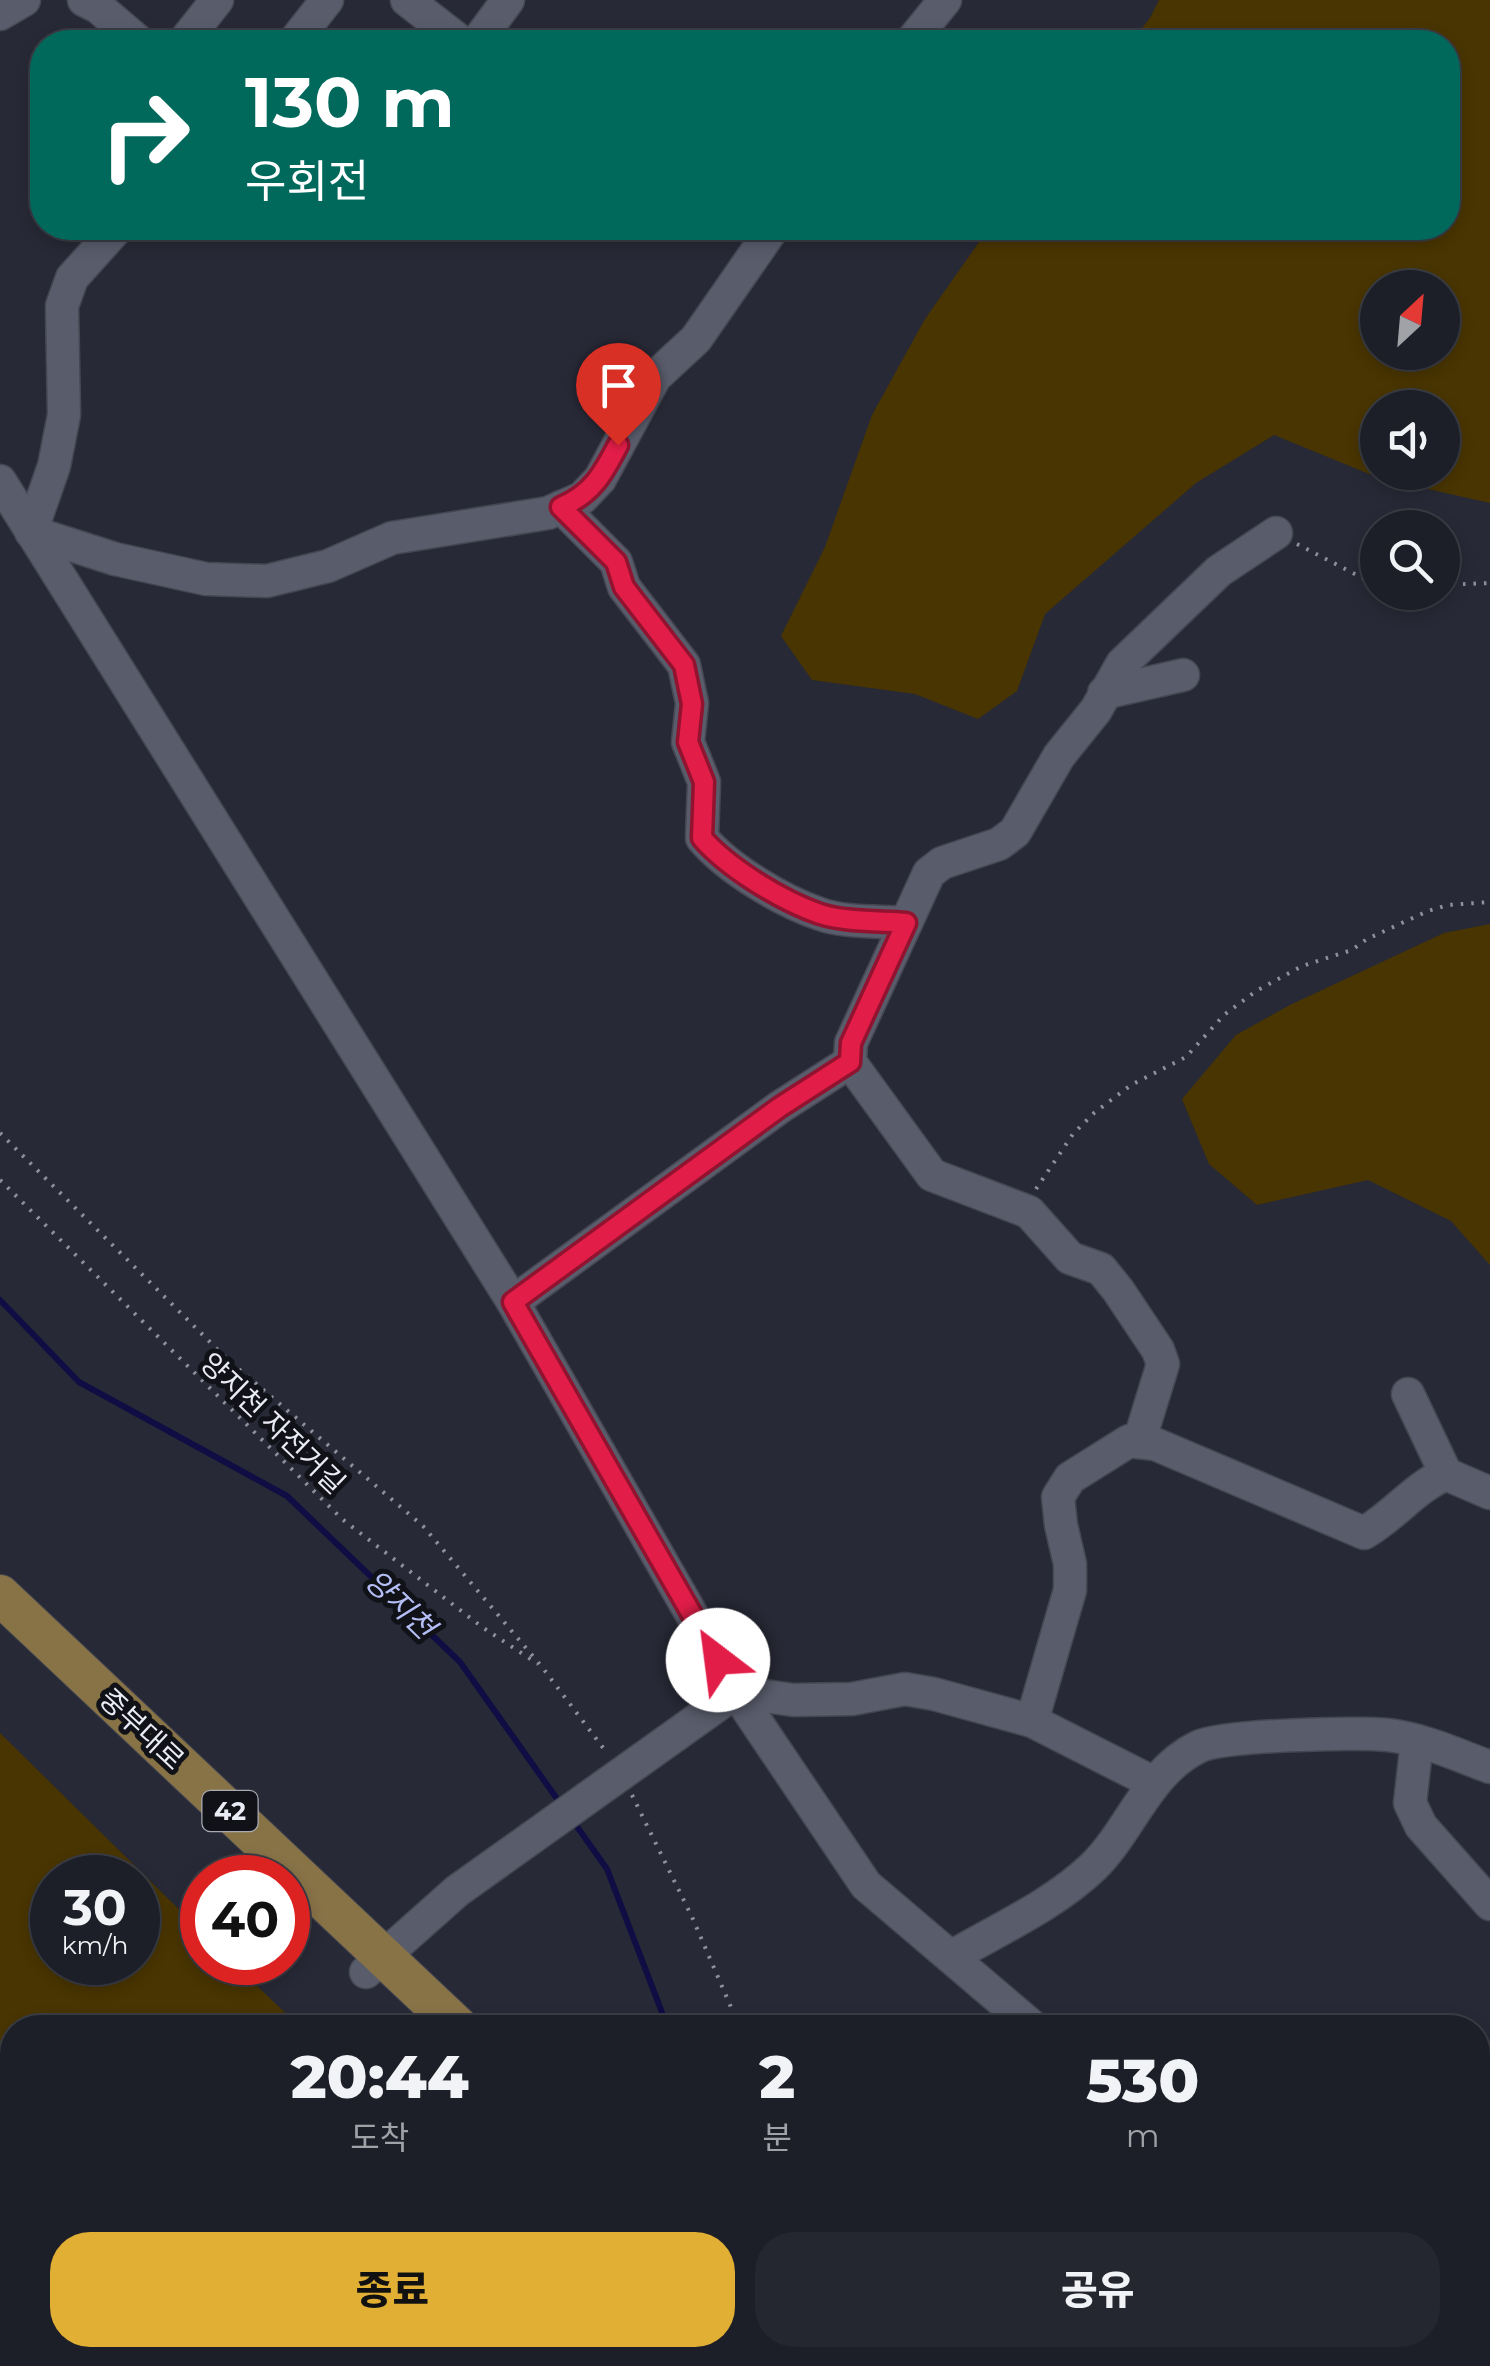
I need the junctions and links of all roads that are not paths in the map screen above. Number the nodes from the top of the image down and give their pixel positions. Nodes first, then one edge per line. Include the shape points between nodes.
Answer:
1 (24, 0) edge
2 (84, 0) edge
3 (217, 0) edge
4 (326, 0) edge
5 (407, 0) edge
6 (508, 0) edge
7 (945, 0) edge
8 (0, 14) edge
9 (124, 30) edge
10 (193, 30) edge
11 (303, 30) edge
12 (446, 30) edge
13 (486, 30) edge
14 (921, 30) edge
15 (107, 240) edge
16 (764, 240) edge
17 (0, 482) edge
18 (561, 507) junction
19 (32, 532) junction
20 (1276, 533) road end
21 (1183, 676) dead end
22 (1104, 694) junction
23 (906, 923) junction
24 (850, 1062) junction
25 (513, 1302) junction
26 (1408, 1394) dead end
27 (1140, 1442) junction
28 (1446, 1474) junction
29 (1490, 1493) edge
30 (0, 1595) edge
31 (0, 1626) edge
32 (736, 1692) junction
33 (1032, 1721) junction
34 (1417, 1741) junction
35 (1490, 1767) edge
36 (1154, 1783) junction
37 (244, 1855) edge
38 (1490, 1904) edge
39 (310, 1913) edge
40 (951, 1957) junction
41 (373, 1964) junction
42 (414, 2015) edge
43 (442, 2015) edge
44 (1019, 2015) edge

1 - 8 street
2 - 9 street
3 - 10 street
4 - 11 street
5 - 12 street
6 - 13 street
7 - 14 street
15 - 19 street via 72,278 62,306 64,414
16 - 18 street via 696,339 655,377 600,479
17 - 19 street
18 - 19 street via 392,538 328,566 267,581 206,579
18 - 23 street via 616,562 624,587 684,665 692,704 688,742 704,782 702,838 718,857 822,915
19 - 25 street
20 - 22 street via 1220,571 1122,664
21 - 22 street
22 - 23 street via 1015,832 929,872
23 - 24 street via 851,1043
24 - 25 street
24 - 27 street via 932,1175 1030,1212 1070,1258 1102,1268 1163,1364
25 - 32 street
26 - 28 street
27 - 28 street via 1364,1534
27 - 33 street via 1070,1478 1058,1497 1070,1590
28 - 29 street
30 - 41 main road, 중부대로 / 42
31 - 37 main road, 중부대로 / 42
32 - 33 street via 793,1700 905,1690
32 - 40 street via 866,1884
32 - 41 street via 457,1890
33 - 36 street
34 - 35 street
34 - 36 street via 1388,1735 1256,1738 1199,1746
34 - 38 street via 1410,1803 1421,1826
36 - 40 street via 1096,1864 1066,1890
39 - 41 main road, 중부대로 / 42
40 - 44 street
41 - 42 main road, 중부대로 / 42
41 - 43 main road, 중부대로 / 42

